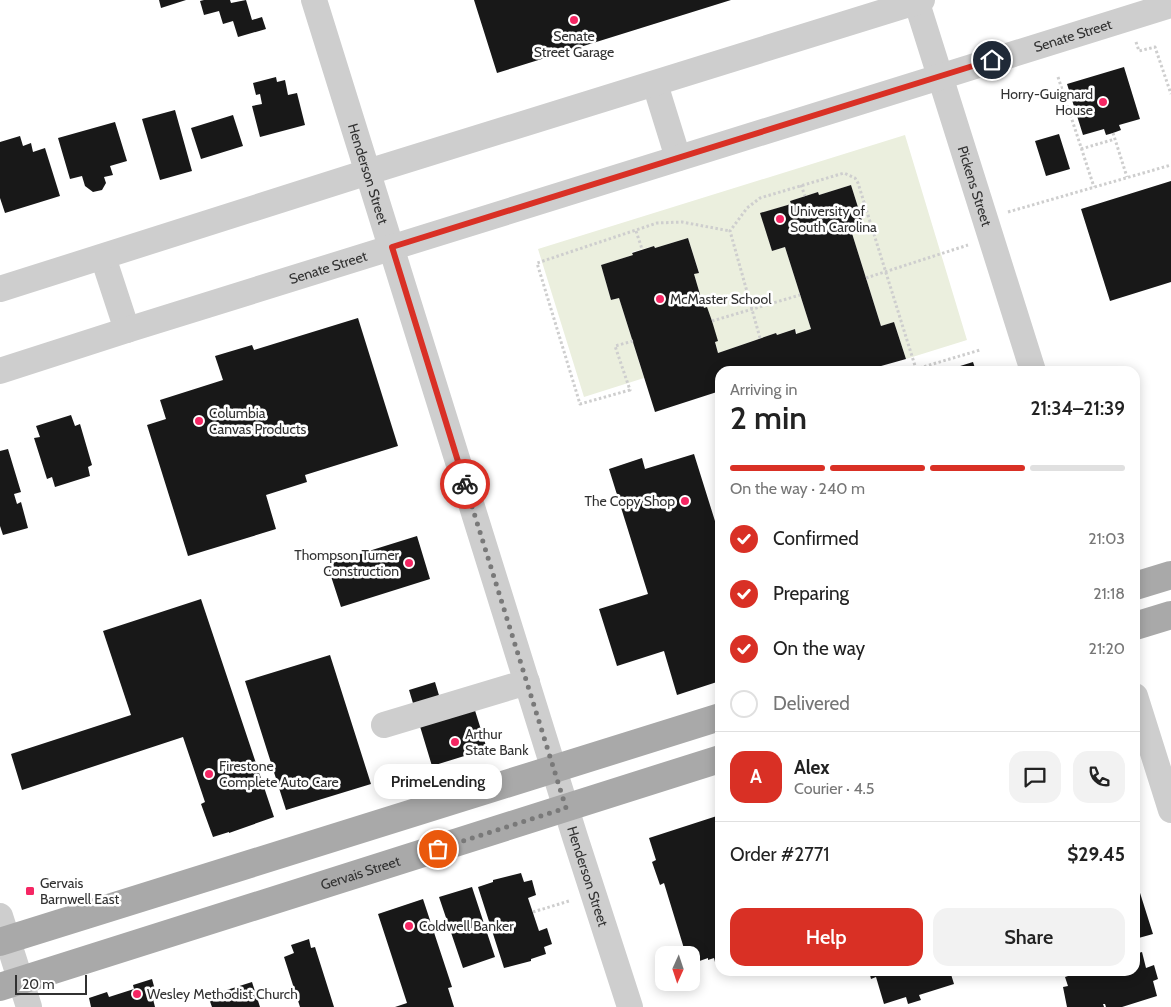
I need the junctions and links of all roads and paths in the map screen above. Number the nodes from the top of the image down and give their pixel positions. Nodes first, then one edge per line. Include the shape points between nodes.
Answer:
1 (314, 0) edge
2 (918, 0) edge
3 (1171, 5) edge
4 (1138, 52) dead end
5 (940, 76) junction
6 (1058, 77) dead end
7 (655, 84) junction
8 (1171, 94) edge
9 (1113, 133) dead end
10 (1115, 139) junction
11 (1081, 149) junction
12 (678, 158) junction
13 (1171, 165) edge
14 (368, 172) junction
15 (1127, 177) junction
16 (801, 185) junction
17 (1094, 187) junction
18 (805, 196) dead end
19 (988, 228) junction
20 (636, 231) junction
21 (730, 231) junction
22 (392, 247) junction
23 (642, 249) dead end
24 (103, 257) junction
25 (886, 272) junction
26 (866, 278) dead end
27 (0, 289) edge
28 (800, 295) dead end
29 (752, 309) junction
30 (712, 321) dead end
31 (127, 330) junction
32 (760, 338) dead end
33 (632, 341) dead end
34 (980, 350) dead end
35 (915, 366) edge
36 (926, 366) edge
37 (1031, 366) edge
38 (0, 371) edge
39 (1171, 575) edge
40 (1140, 584) edge
41 (1171, 615) edge
42 (1140, 624) edge
43 (525, 677) junction
44 (1140, 712) edge
45 (382, 719) dead end
46 (715, 719) edge
47 (715, 761) edge
48 (554, 769) junction
49 (566, 808) junction
50 (1171, 810) edge
51 (594, 894) junction
52 (533, 912) dead end
53 (2, 933) edge
54 (10, 984) edge
55 (28, 1007) edge
56 (630, 1007) edge

1 - 14 street, Henderson Street
2 - 5 street, Pickens Street
2 - 7 street
3 - 5 street, Senate Street
4 - 8 path via 1155,47
5 - 12 street, Senate Street
5 - 19 street, Pickens Street
6 - 11 path
7 - 12 street
7 - 14 street
9 - 10 path
10 - 11 path
10 - 15 path
11 - 17 path
12 - 22 street, Senate Street
13 - 15 path
14 - 22 street, Henderson Street
14 - 24 street
15 - 17 path
16 - 18 path
16 - 21 path via 753,202
16 - 25 path via 838,174 855,178
17 - 19 path
19 - 25 path
19 - 37 street, Pickens Street
20 - 21 path via 669,222
20 - 23 path
20 - 33 path via 537,263 580,404 630,390 615,346
21 - 29 path
22 - 31 street, Senate Street
22 - 43 street, Henderson Street
24 - 27 street
24 - 31 street
25 - 26 path
25 - 35 path
28 - 29 path
29 - 30 path
29 - 32 path
31 - 38 street, Senate Street
34 - 36 path
39 - 40 main road
41 - 42 main road
43 - 45 street
43 - 48 street, Henderson Street
44 - 50 street
46 - 48 main road
47 - 49 main road, Gervais Street
48 - 49 street, Henderson Street
48 - 53 main road
49 - 51 street, Henderson Street
49 - 54 main road, Gervais Street
51 - 52 path
51 - 56 street, Henderson Street
53 - 54 street
54 - 55 street

